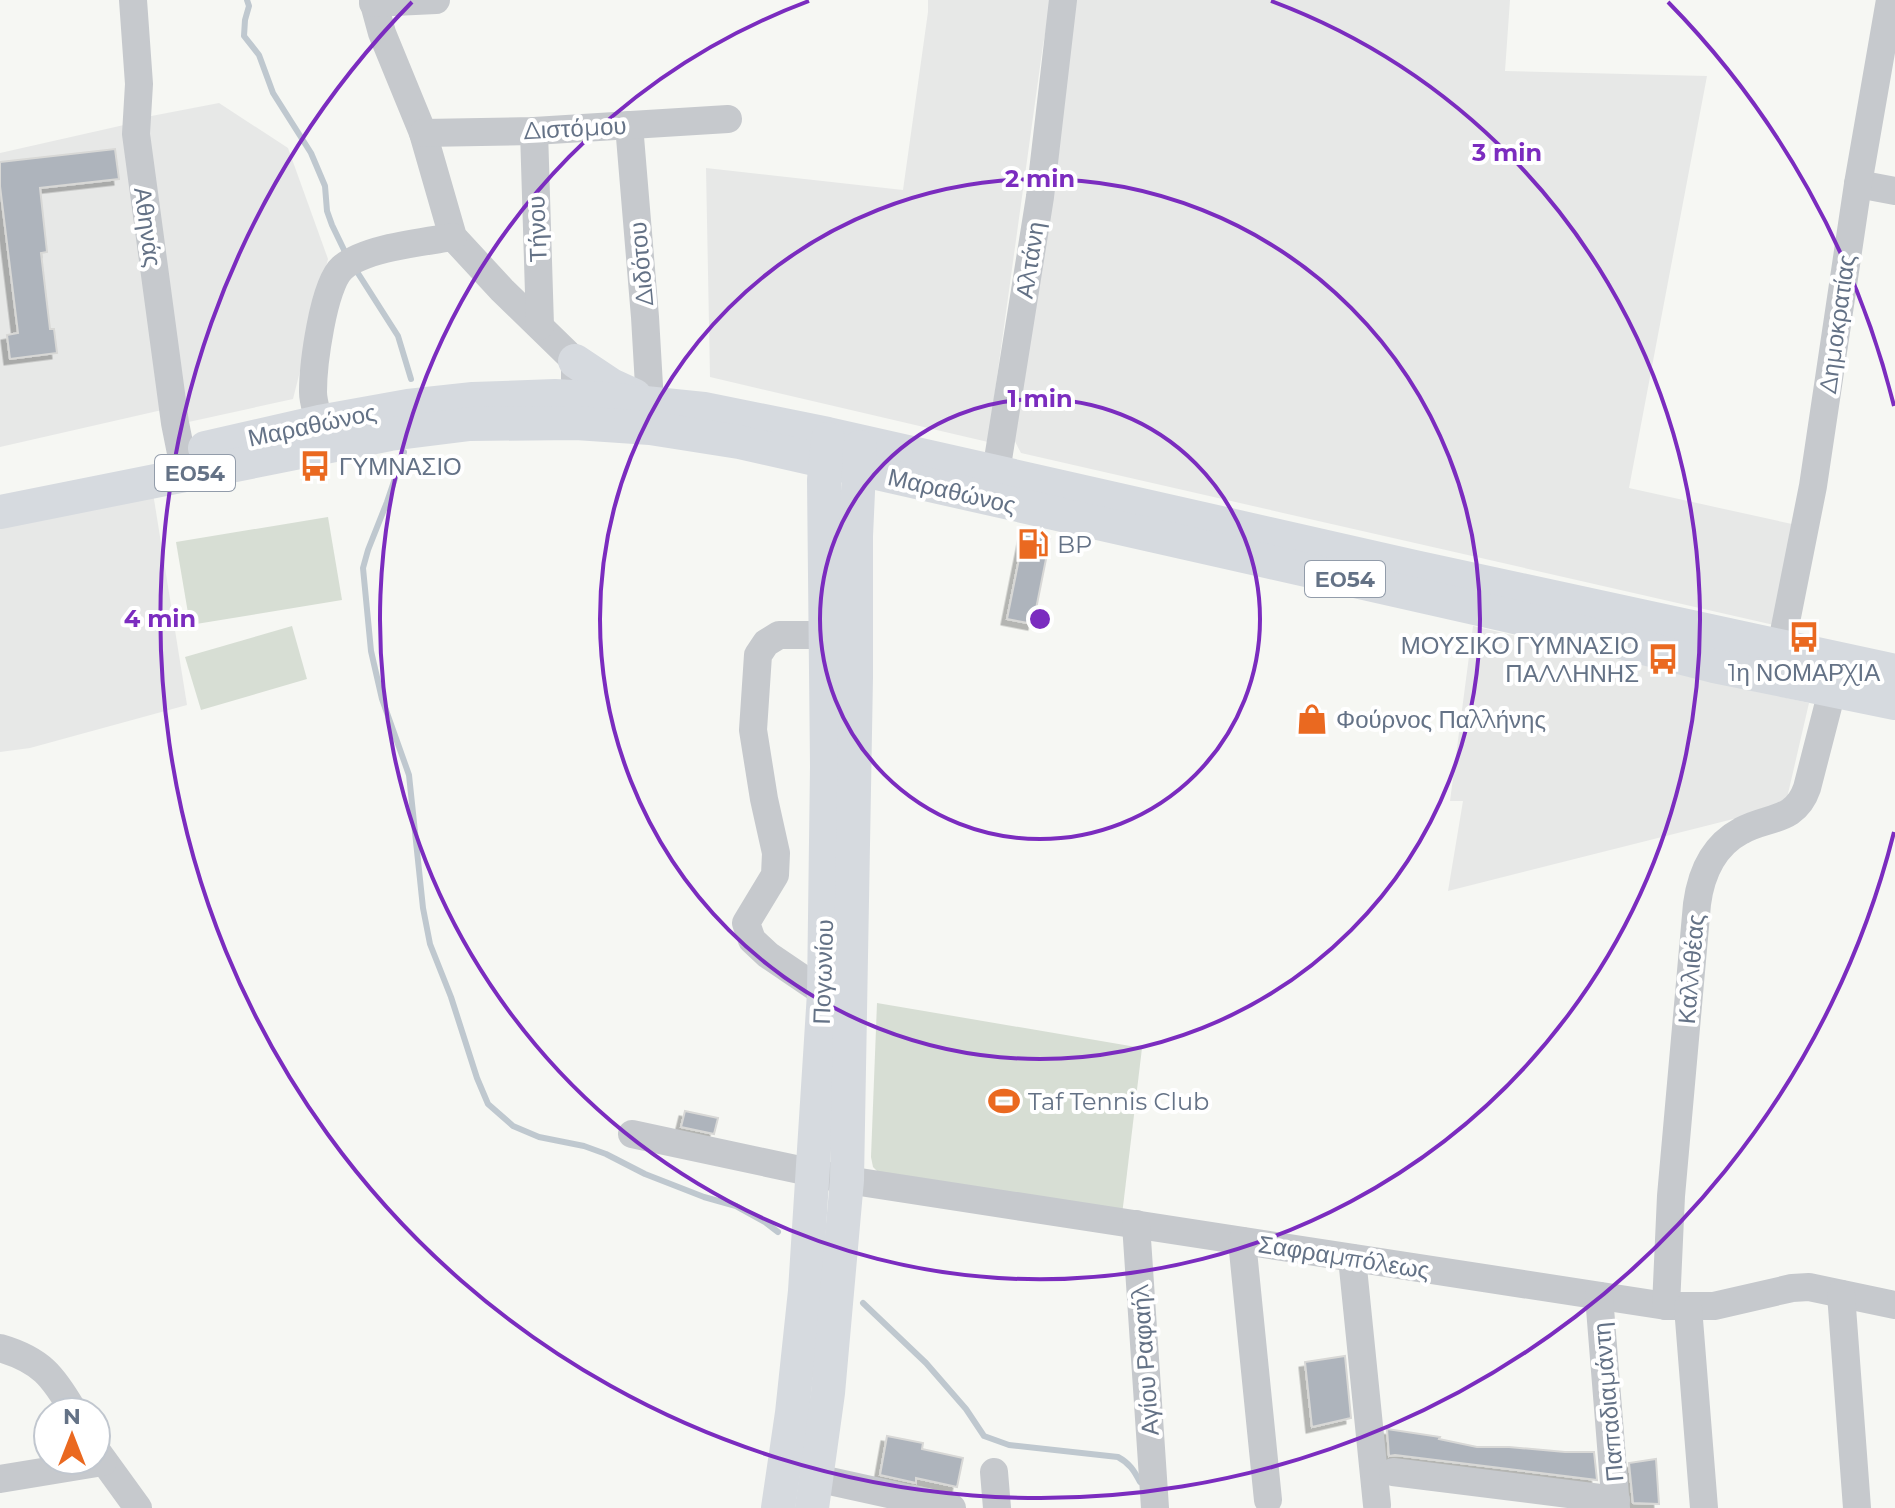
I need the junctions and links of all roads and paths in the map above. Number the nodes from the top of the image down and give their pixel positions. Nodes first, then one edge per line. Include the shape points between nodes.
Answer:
1 (133, 0) edge
2 (436, 0) edge
3 (1063, 0) edge
4 (1890, 0) edge
5 (373, 1) edge
6 (1888, 45) edge
7 (728, 119) dead end
8 (629, 125) junction
9 (534, 131) junction
10 (423, 133) junction
11 (1858, 184) junction
12 (1895, 191) edge
13 (453, 237) junction
14 (555, 342) junction
15 (650, 403) junction
16 (565, 410) junction
17 (319, 422) junction
18 (178, 438) junction
19 (756, 446) junction
20 (843, 452) junction
21 (996, 472) junction
22 (913, 482) junction
23 (0, 491) edge
24 (0, 512) edge
25 (825, 521) junction
26 (856, 536) junction
27 (826, 635) junction
28 (1781, 647) junction
29 (1895, 671) edge
30 (1832, 691) junction
31 (1895, 703) edge
32 (824, 993) junction
33 (632, 1134) dead end
34 (813, 1172) junction
35 (847, 1180) junction
36 (1136, 1224) junction
37 (1242, 1241) junction
38 (1352, 1258) junction
39 (1841, 1294) junction
40 (1599, 1296) junction
41 (1895, 1305) edge
42 (1677, 1306) junction
43 (0, 1348) edge
44 (65, 1396) edge
45 (32, 1472) edge
46 (112, 1472) edge
47 (994, 1472) dead end
48 (1393, 1472) dead end
49 (0, 1479) edge
50 (814, 1493) edge
51 (1268, 1500) dead end
52 (1154, 1502) edge
53 (1616, 1504) edge
54 (1377, 1505) dead end
55 (138, 1508) edge
56 (778, 1508) edge
57 (952, 1508) edge
58 (997, 1508) edge
59 (1704, 1508) edge
60 (1857, 1508) edge

1 - 18 street, Αθηνάς via 139,84 136,134
2 - 5 street
3 - 21 street, Αλτάνη via 1040,197
4 - 6 street, Δημοκρατίας
5 - 10 street
6 - 11 street, Δημοκρατίας
7 - 8 street, Διστόμου
8 - 9 street, Διστόμου
8 - 15 street, Διδότου
9 - 10 street, Διστόμου
9 - 14 street, Τήνου
10 - 13 street
11 - 12 street
11 - 28 street, Δημοκρατίας via 1813,486
13 - 14 street
13 - 17 street via 352,262 333,279 312,395
14 - 15 main road via 611,385
14 - 16 street, Τήνου
15 - 16 main road, Μαραθώνος / ΕΟ54
15 - 20 main road, Μαραθώνος / ΕΟ54 via 704,409
16 - 17 main road, Μαραθώνος / ΕΟ54 via 501,397
16 - 19 main road, Μαραθώνος / ΕΟ54
16 - 24 main road, Μαραθώνος / ΕΟ54 via 390,434
17 - 18 main road, Μαραθώνος / ΕΟ54
18 - 23 main road, Μαραθώνος / ΕΟ54
19 - 20 main road, Μαραθώνος / ΕΟ54
19 - 25 main road via 779,455 800,473
20 - 21 main road, Μαραθώνος / ΕΟ54
20 - 22 main road, Μαραθώνος / ΕΟ54
20 - 25 main road, Πογωνίου
20 - 26 main road, Πογωνίου
21 - 28 main road, Μαραθώνος / ΕΟ54
22 - 26 main road via 874,498
22 - 30 main road, Μαραθώνος / ΕΟ54
25 - 27 main road, Πογωνίου
26 - 35 main road, Πογωνίου
27 - 32 main road, Πογωνίου
27 - 32 street via 779,635 758,655 753,730 776,853 775,875 746,923 752,940 768,955
28 - 29 main road, Μαραθώνος / ΕΟ54
30 - 31 main road, Μαραθώνος / ΕΟ54
30 - 42 street, Καλλιθέας via 1802,801 1788,813 1725,842 1700,884 1671,1196
32 - 34 main road, Πογωνίου
33 - 34 street
34 - 35 street, Σαφραμπόλεως
34 - 56 main road, Πογωνίου via 804,1304
35 - 36 street, Σαφραμπόλεως
35 - 50 main road, Πογωνίου
36 - 37 street, Σαφραμπόλεως
36 - 52 street, Αγίου Ραφαήλ
37 - 38 street, Σαφραμπόλεως
37 - 51 street
38 - 40 street, Σαφραμπόλεως
38 - 54 street
39 - 41 street, Σαφραμπόλεως
39 - 42 street, Σαφραμπόλεως via 1792,1288 1714,1306
39 - 60 street
40 - 42 street, Σαφραμπόλεως
40 - 53 street, Παπαδιαμάντη
42 - 59 street, Καλλιθέας
43 - 44 street via 44,1368
45 - 49 street
46 - 55 street
47 - 58 street
48 - 53 street
50 - 57 street

